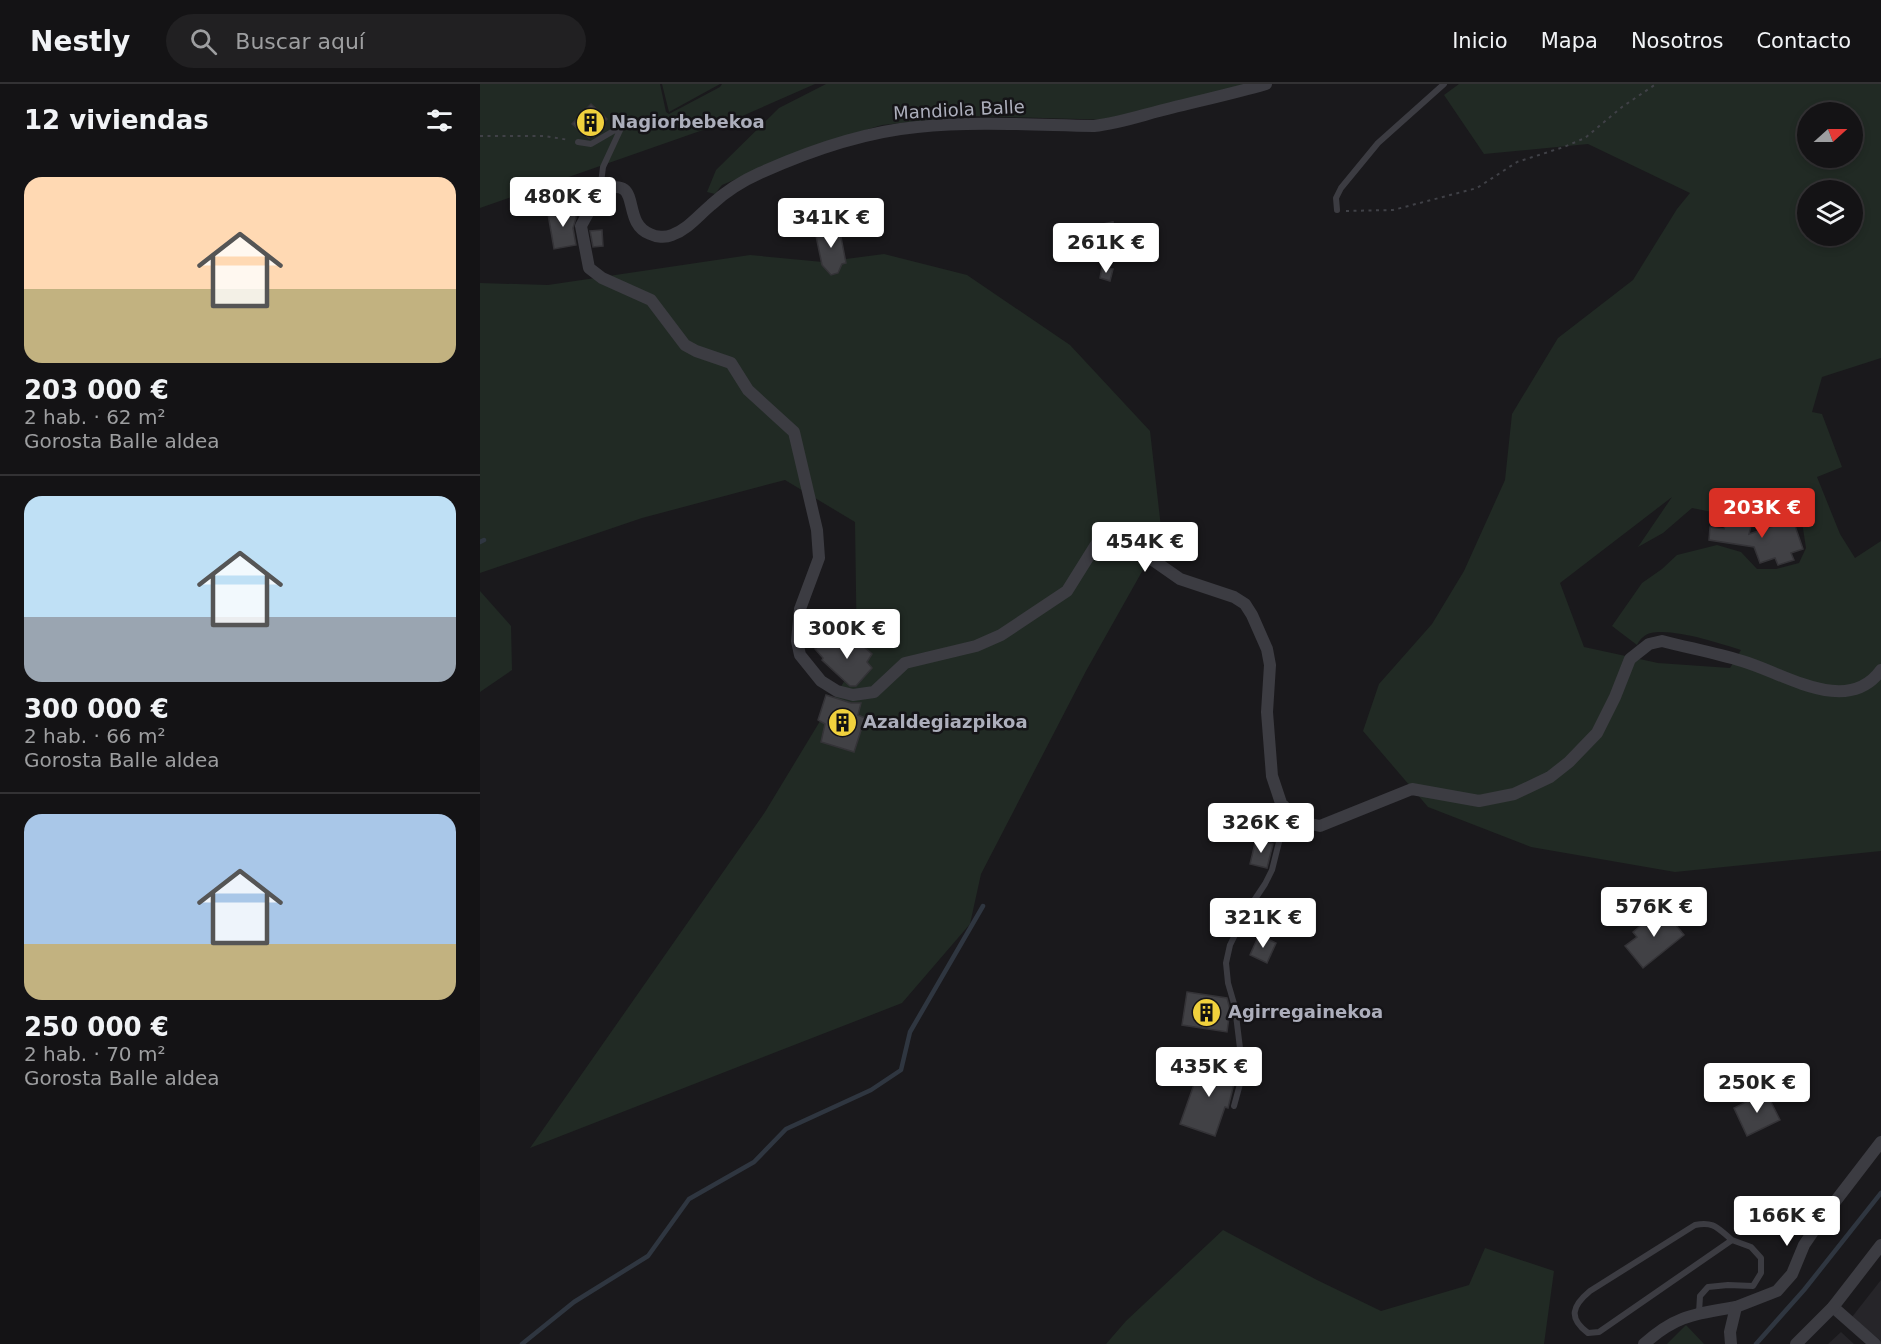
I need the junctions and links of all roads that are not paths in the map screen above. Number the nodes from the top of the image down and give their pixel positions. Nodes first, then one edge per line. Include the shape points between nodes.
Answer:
1 (1266, 84) edge
2 (1444, 84) edge
3 (578, 142) road end
4 (600, 191) junction
5 (1337, 210) road end
6 (1881, 670) edge
7 (1293, 816) junction
8 (1234, 1106) dead end
9 (1881, 1142) edge
10 (1732, 1240) junction
11 (1879, 1253) edge
12 (1736, 1307) junction
13 (1833, 1307) junction
14 (1699, 1313) junction
15 (1644, 1344) edge
16 (1731, 1344) edge
17 (1796, 1344) edge
18 (1875, 1344) edge

1 - 4 street, Mandiola Balle via 1094,126 950,125 866,136 792,160 733,186 692,224 669,237 642,231 625,189 614,186
2 - 5 lane via 1378,143 1341,188 1336,198
3 - 4 lane via 591,144 622,126 603,167
4 - 7 street via 581,226 590,268 602,278 651,300 685,345 731,363 748,390 794,432 817,530 819,558 800,609 797,641 800,655 821,681 853,695 874,692 905,663 976,646 1001,635 1067,591 1097,543 1107,536 1120,537 1180,579 1234,597 1252,615 1270,665 1267,712 1272,776 1281,803
6 - 7 street via 1873,681 1849,692 1820,690 1743,661 1662,641 1649,644 1630,659 1597,733 1550,777 1514,794 1479,801 1412,789 1320,826
7 - 8 lane via 1281,834 1266,884 1230,945 1226,963 1243,1073
9 - 12 street via 1804,1245 1792,1274 1777,1291
10 - 10 lane via 1599,1332 1588,1334 1576,1321 1574,1311 1590,1292 1695,1225 1707,1223
10 - 14 lane via 1751,1247 1761,1258 1761,1273 1754,1286 1708,1287 1700,1296
11 - 13 street
12 - 14 street
12 - 16 street
13 - 17 street
13 - 18 street
14 - 15 street via 1670,1323

